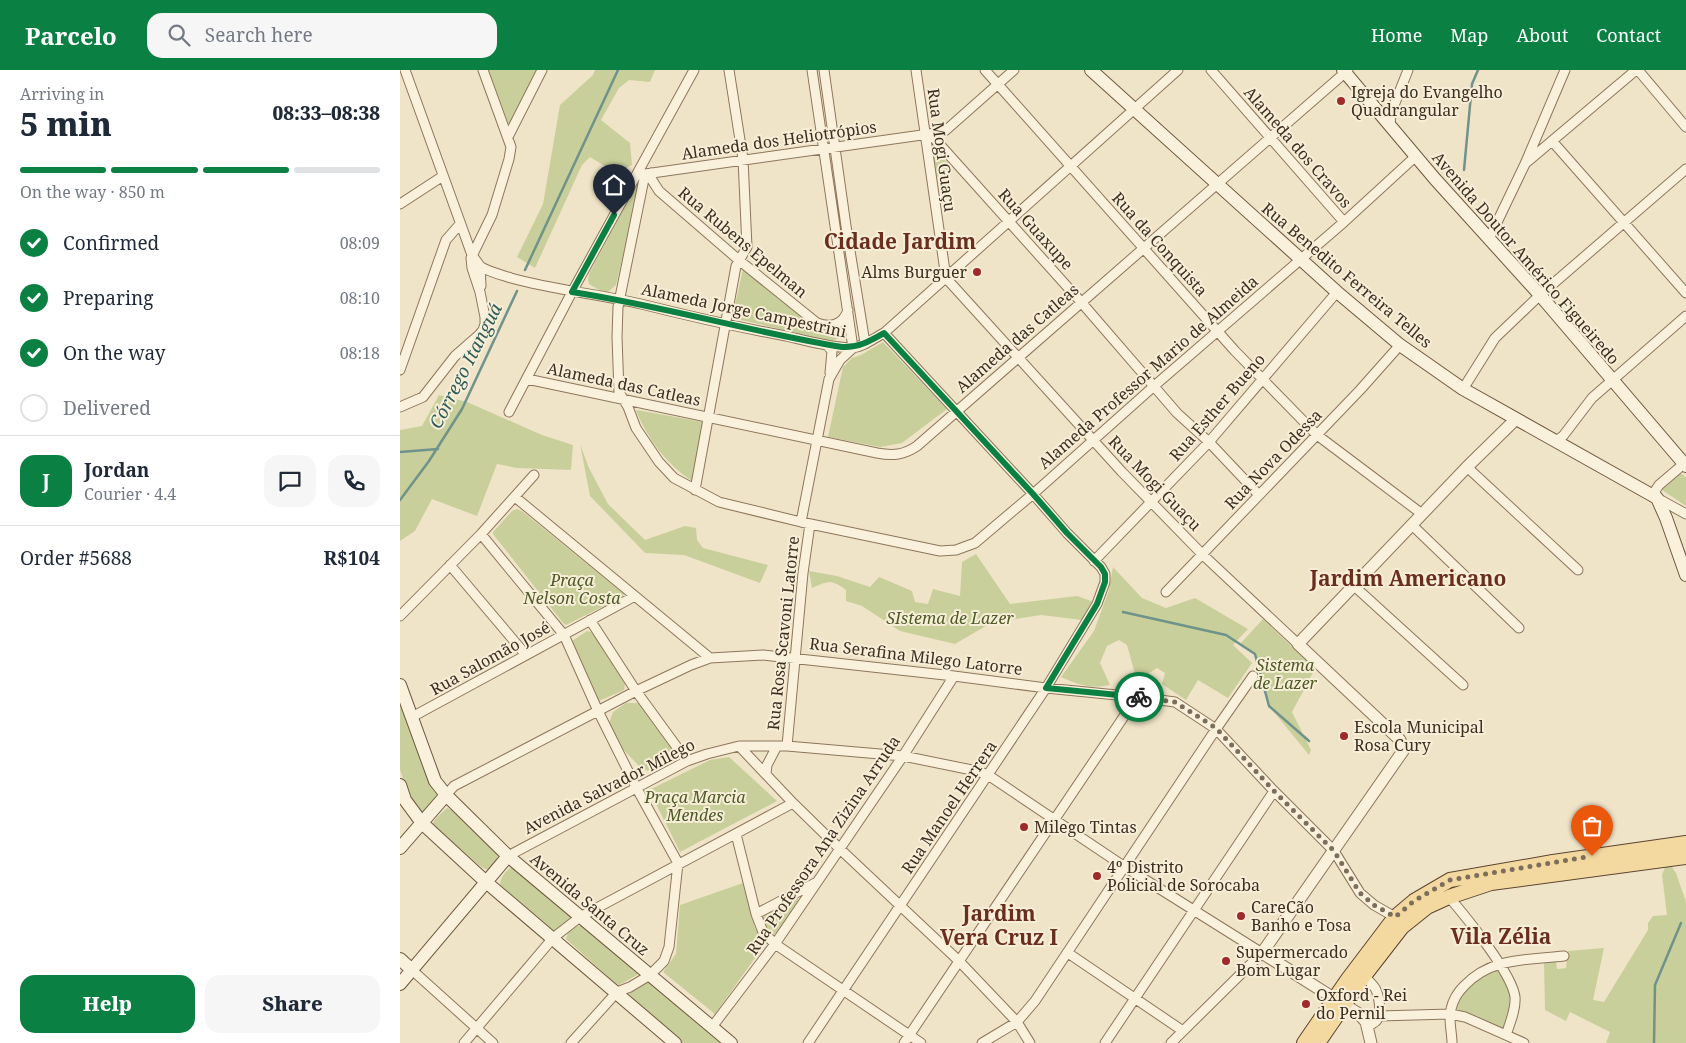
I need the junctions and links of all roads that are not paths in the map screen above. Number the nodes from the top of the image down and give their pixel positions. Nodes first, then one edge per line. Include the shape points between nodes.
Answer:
1 (405, 70) edge
2 (483, 70) edge
3 (542, 70) edge
4 (694, 70) edge
5 (729, 70) edge
6 (812, 70) edge
7 (824, 70) edge
8 (916, 70) edge
9 (985, 70) edge
10 (1014, 70) edge
11 (1091, 70) edge
12 (1178, 70) edge
13 (1211, 70) edge
14 (1408, 70) edge
15 (1565, 70) edge
16 (1637, 70) edge
17 (1345, 71) edge
18 (998, 85) junction
19 (1134, 109) junction
20 (1390, 125) junction
21 (1686, 127) edge
22 (929, 135) junction
23 (508, 137) junction
24 (1270, 138) junction
25 (1552, 141) junction
26 (836, 148) junction
27 (1537, 148) junction
28 (824, 149) junction
29 (1416, 156) junction
30 (743, 159) junction
31 (1071, 166) junction
32 (1686, 169) edge
33 (645, 173) junction
34 (443, 176) junction
35 (1217, 185) junction
36 (400, 204) edge
37 (1008, 220) junction
38 (1344, 222) junction
39 (1624, 223) junction
40 (460, 224) junction
41 (1489, 239) junction
42 (1143, 249) junction
43 (471, 257) junction
44 (1300, 259) junction
45 (740, 261) junction
46 (476, 269) junction
47 (946, 278) junction
48 (572, 292) junction
49 (1337, 292) junction
50 (1686, 293) edge
51 (1540, 295) junction
52 (620, 299) junction
53 (1081, 302) junction
54 (848, 310) junction
55 (1686, 316) edge
56 (849, 320) junction
57 (726, 324) junction
58 (1216, 331) junction
59 (884, 333) junction
60 (866, 343) junction
61 (827, 344) junction
62 (1400, 345) junction
63 (853, 348) junction
64 (1018, 357) junction
65 (400, 370) edge
66 (830, 378) junction
67 (527, 379) junction
68 (1262, 380) junction
69 (1612, 380) junction
70 (1153, 386) junction
71 (1463, 389) junction
72 (624, 399) junction
73 (400, 407) edge
74 (509, 412) dead end
75 (956, 412) junction
76 (709, 418) junction
77 (1516, 419) junction
78 (1316, 434) junction
79 (818, 440) junction
80 (1093, 440) junction
81 (1555, 440) junction
82 (1209, 442) junction
83 (1685, 464) edge
84 (1467, 467) junction
85 (534, 475) dead end
86 (695, 490) junction
87 (1033, 494) junction
88 (1259, 495) junction
89 (515, 497) junction
90 (1657, 498) junction
91 (1152, 501) junction
92 (1422, 514) junction
93 (1686, 514) edge
94 (800, 522) junction
95 (810, 524) junction
96 (1412, 524) junction
97 (481, 534) junction
98 (1202, 554) junction
99 (1094, 560) junction
100 (450, 565) junction
101 (1578, 570) dead end
102 (1686, 575) edge
103 (1353, 585) junction
104 (1166, 592) dead end
105 (635, 596) junction
106 (400, 616) edge
107 (590, 620) junction
108 (1519, 628) dead end
109 (564, 635) junction
110 (1298, 644) junction
111 (526, 656) junction
112 (710, 658) junction
113 (796, 658) junction
114 (954, 676) junction
115 (1253, 676) dead end
116 (400, 685) edge
117 (1463, 685) dead end
118 (1046, 688) junction
119 (636, 691) junction
120 (1137, 697) junction
121 (598, 711) junction
122 (412, 717) junction
123 (1216, 728) junction
124 (739, 746) junction
125 (782, 746) junction
126 (903, 756) junction
127 (686, 761) junction
128 (766, 774) junction
129 (988, 775) junction
130 (400, 785) edge
131 (636, 788) junction
132 (1274, 791) junction
133 (446, 795) junction
134 (793, 803) junction
135 (1055, 819) junction
136 (422, 822) junction
137 (736, 834) junction
138 (1686, 843) edge
139 (400, 848) edge
140 (840, 849) junction
141 (1334, 851) junction
142 (508, 856) junction
143 (1686, 857) edge
144 (678, 863) junction
145 (1125, 867) junction
146 (486, 882) junction
147 (817, 882) junction
148 (796, 894) junction
149 (1449, 897) junction
150 (803, 904) junction
151 (901, 905) junction
152 (1194, 910) junction
153 (756, 914) junction
154 (580, 916) junction
155 (1395, 917) junction
156 (553, 938) junction
157 (775, 944) junction
158 (1068, 953) junction
159 (1262, 953) junction
160 (1564, 956) dead end
161 (400, 959) edge
162 (959, 961) junction
163 (1500, 963) junction
164 (412, 970) junction
165 (650, 976) junction
166 (1364, 976) junction
167 (400, 984) edge
168 (843, 991) junction
169 (617, 992) junction
170 (1135, 999) junction
171 (1336, 1003) junction
172 (1450, 1014) junction
173 (1379, 1016) junction
174 (1017, 1022) junction
175 (712, 1027) junction
176 (1367, 1027) junction
177 (476, 1028) junction
178 (1183, 1031) junction
179 (1506, 1034) junction
180 (907, 1039) edge
181 (1308, 1042) edge
182 (464, 1043) edge
183 (493, 1043) edge
184 (571, 1043) edge
185 (675, 1043) edge
186 (731, 1043) edge
187 (808, 1043) edge
188 (921, 1043) edge
189 (982, 1043) edge
190 (1030, 1043) edge
191 (1105, 1043) edge
192 (1171, 1043) edge
193 (1371, 1043) edge
194 (1452, 1043) edge
195 (1524, 1043) edge

1 - 34 street
2 - 23 street
3 - 23 street
4 - 33 street
5 - 30 street
6 - 28 street
7 - 26 street
8 - 22 street, Rua Mogi Guaçu
9 - 18 street, Rua da Conquista
10 - 18 street, Alameda dos Heliotrópios
11 - 19 main road, Rua Benedito Ferreira Telles
12 - 19 street, Alameda Jorge Campestrini
13 - 24 street, Alameda dos Cravos
14 - 20 street via 1391,113
15 - 27 street
16 - 21 street
16 - 25 street
17 - 20 main road, Avenida Doutor Américo Figueiredo
17 - 24 street, Alameda das Catleas
18 - 22 street, Alameda dos Heliotrópios via 948,128
18 - 31 street, Rua da Conquista
19 - 31 street, Alameda Jorge Campestrini
19 - 35 main road, Rua Benedito Ferreira Telles
20 - 29 main road, Avenida Doutor Américo Figueiredo
22 - 26 street, Alameda dos Heliotrópios
22 - 37 street, Rua Guaxupe
22 - 47 street, Rua Mogi Guaçu
23 - 43 street via 511,147 509,159 492,215
24 - 35 street, Alameda das Catleas
24 - 38 street, Alameda dos Cravos
25 - 27 street
25 - 39 street
26 - 28 street, Alameda dos Heliotrópios
26 - 60 street
27 - 41 street via 1525,164
28 - 30 street, Alameda dos Heliotrópios
28 - 54 street
29 - 38 street, Alameda Professor Mario de Almeida
29 - 41 main road, Avenida Doutor Américo Figueiredo
30 - 33 street, Alameda dos Heliotrópios
30 - 45 street via 747,247
31 - 37 street, Alameda Jorge Campestrini
31 - 42 street, Rua da Conquista
32 - 39 street
33 - 45 street, Rua Rubens Epelman via 659,192
33 - 48 street
33 - 52 street, Alameda Professor Mario de Almeida
34 - 36 street
34 - 40 street
35 - 42 street, Alameda das Catleas
35 - 44 main road, Rua Benedito Ferreira Telles
37 - 47 street, Alameda Jorge Campestrini
37 - 53 street, Rua Guaxupe
38 - 44 street, Alameda Professor Mario de Almeida
39 - 50 street
39 - 51 street
40 - 43 street
40 - 65 street via 446,240
41 - 51 main road, Avenida Doutor Américo Figueiredo
42 - 53 street, Alameda das Catleas
42 - 58 street, Rua da Conquista
43 - 46 street
44 - 49 main road, Rua Benedito Ferreira Telles
44 - 58 street, Alameda Professor Mario de Almeida
45 - 54 street, Rua Rubens Epelman via 817,323 832,326 844,319
45 - 57 street via 736,266
46 - 48 street, Alameda Jorge Campestrini
46 - 73 street via 485,317 483,330 455,356 424,397
47 - 59 street, Alameda Jorge Campestrini
47 - 64 street, Rua Mogi Guaçu
48 - 52 street, Alameda Jorge Campestrini
48 - 67 street
49 - 62 main road, Rua Benedito Ferreira Telles
49 - 68 street, Rua Esther Bueno
51 - 69 main road, Avenida Doutor Américo Figueiredo
51 - 71 street via 1495,338
52 - 57 street, Alameda Jorge Campestrini
52 - 72 street, Alameda Professor Mario de Almeida via 617,337 619,392
53 - 64 street, Alameda das Catleas
53 - 70 street, Rua Guaxupe
54 - 56 street
55 - 69 street
56 - 61 street via 844,338 838,343
56 - 63 street
57 - 61 street, Alameda Jorge Campestrini
57 - 76 street
58 - 68 street, Rua da Conquista
58 - 70 street, Alameda Professor Mario de Almeida
59 - 60 street, Alameda Jorge Campestrini
59 - 75 street
60 - 63 street, Alameda Jorge Campestrini
61 - 63 street, Alameda Jorge Campestrini
61 - 66 street via 832,351
62 - 71 main road, Rua Benedito Ferreira Telles
62 - 78 street, Rua Nova Odessa
63 - 66 street via 840,360
64 - 75 street, Alameda das Catleas
64 - 80 street, Rua Mogi Guaçu
66 - 79 street
67 - 72 street, Alameda das Catleas
67 - 74 street
68 - 78 street, Rua da Conquista
68 - 82 street, Rua Esther Bueno
69 - 81 street via 1592,398 1564,436
69 - 83 main road, Avenida Doutor Américo Figueiredo
70 - 80 street, Alameda Professor Mario de Almeida
70 - 82 street, Rua Guaxupe
71 - 77 main road, Rua Benedito Ferreira Telles
72 - 76 street, Alameda das Catleas
72 - 86 street, Alameda Professor Mario de Almeida via 636,428 659,462 674,478
75 - 79 street, Alameda das Catleas via 903,454 890,455
75 - 87 street
76 - 79 street, Alameda das Catleas
76 - 86 street
77 - 81 main road, Rua Benedito Ferreira Telles
77 - 84 street
78 - 88 street, Rua Nova Odessa
78 - 92 street, Rua da Conquista
79 - 94 street
80 - 87 street, Alameda Professor Mario de Almeida
80 - 91 street, Rua Mogi Guaçu
81 - 90 main road, Rua Benedito Ferreira Telles
82 - 88 street, Rua Guaxupe
82 - 91 street, Rua Esther Bueno
83 - 90 street via 1658,485 1655,491
84 - 92 street
84 - 101 street
85 - 89 street
86 - 94 street, Alameda Professor Mario de Almeida via 719,502
87 - 95 street, Alameda Professor Mario de Almeida via 975,543 956,550 940,551
87 - 99 street
88 - 98 street, Rua Nova Odessa
89 - 97 street
89 - 105 street
90 - 93 street, Rua Benedito Ferreira Telles
90 - 102 main road
91 - 98 street, Rua Mogi Guaçu
91 - 99 street, Rua Esther Bueno
92 - 96 street
94 - 95 street, Alameda Professor Mario de Almeida
95 - 113 street, Rua Rosa Scavoni Latorre
96 - 103 street
96 - 108 street
97 - 100 street
97 - 109 street
98 - 104 street, Rua Nova Odessa
98 - 110 street, Rua Mogi Guaçu
99 - 118 street, Rua Manoel Herrera via 1105,574 1097,604
100 - 106 street
100 - 111 street
103 - 110 street
103 - 117 street
105 - 107 street, Rua Salomão José
105 - 112 street
107 - 109 street, Rua Salomão José
107 - 119 street
109 - 111 street, Rua Salomão José
109 - 121 street
110 - 141 street via 1400,740 1403,751
111 - 122 street, Rua Salomão José
112 - 113 street, Rua Serafina Milego Latorre via 763,655
112 - 119 street, Rua Serafina Milego Latorre
113 - 114 street, Rua Serafina Milego Latorre
113 - 125 street, Rua Rosa Scavoni Latorre
114 - 118 street, Rua Serafina Milego Latorre
114 - 126 street, Rua Professora Ana Zizina Arruda
115 - 123 street
116 - 122 main road, Avenida Santa Cruz
118 - 120 street, Rua Serafina Milego Latorre
118 - 129 street, Rua Manoel Herrera
119 - 121 street, Rua Serafina Milego Latorre
119 - 127 street
120 - 123 street, Rua Serafina Milego Latorre via 1175,702
120 - 135 street
121 - 131 street
121 - 133 street, Rua Serafina Milego Latorre via 454,786
122 - 133 main road, Avenida Santa Cruz via 435,781
123 - 132 street, Rua Serafina Milego Latorre
123 - 145 street
124 - 125 street, Avenida Salvador Milego
124 - 127 street, Avenida Salvador Milego
124 - 128 street
125 - 126 street, Avenida Salvador Milego
125 - 128 street via 766,764
126 - 129 street, Avenida Salvador Milego
126 - 140 street, Rua Professora Ana Zizina Arruda
127 - 131 street, Avenida Salvador Milego
128 - 134 street
129 - 135 street, Avenida Salvador Milego
129 - 151 street, Rua Manoel Herrera
130 - 136 main road via 406,800
131 - 142 street, Avenida Salvador Milego
131 - 144 street
132 - 141 street, Rua Serafina Milego Latorre
132 - 152 street
133 - 136 main road, Rua Serafina Milego Latorre
133 - 142 main road, Avenida Santa Cruz
134 - 137 street
134 - 140 street
135 - 145 street, Avenida Salvador Milego
135 - 162 street
136 - 139 main road, Rua Serafina Milego Latorre
136 - 146 main road
137 - 144 street
137 - 153 street
138 - 155 main road via 1450,880 1414,901
140 - 147 street, Rua Professora Ana Zizina Arruda
140 - 151 street
141 - 155 street, Rua Serafina Milego Latorre via 1360,893
141 - 159 street
142 - 146 main road, Avenida Salvador Milego
142 - 154 main road, Avenida Santa Cruz
143 - 149 main road via 1491,883
144 - 154 street
144 - 165 street via 669,947 664,961
145 - 152 street, Avenida Salvador Milego
145 - 158 street
146 - 156 main road
146 - 164 main road, Avenida Salvador Milego
147 - 148 street
147 - 150 street, Rua Professora Ana Zizina Arruda
148 - 150 street via 802,898
148 - 153 street
149 - 163 street
149 - 166 main road via 1427,907 1402,927
150 - 157 street, Rua Professora Ana Zizina Arruda
151 - 162 street
151 - 168 street, Rua Manoel Herrera
152 - 159 street, Avenida Salvador Milego
152 - 170 street
153 - 157 street via 763,932
154 - 156 street
154 - 165 main road, Avenida Santa Cruz
155 - 171 main road
156 - 169 main road
156 - 177 street
157 - 168 street
157 - 175 street, Rua Professora Ana Zizina Arruda
158 - 170 street
158 - 174 street via 1035,1002
159 - 171 street, Avenida Salvador Milego
159 - 178 street
160 - 163 street
161 - 164 main road
162 - 174 street
162 - 180 street
163 - 172 street via 1473,976 1458,992
163 - 179 street via 1516,998
164 - 167 main road, Avenida Salvador Milego
164 - 177 street
165 - 169 street, Avenida Santa Cruz
165 - 175 main road, Avenida Santa Cruz
166 - 171 main road
166 - 173 street via 1378,995
168 - 180 street
168 - 187 street, Rua Manoel Herrera
169 - 184 street
169 - 185 main road
170 - 178 street
170 - 191 street
171 - 176 street, Avenida Salvador Milego via 1363,1018
171 - 181 main road
172 - 173 street
172 - 179 street
172 - 194 street
173 - 176 street
174 - 189 street
174 - 190 street
175 - 186 main road, Avenida Santa Cruz
176 - 193 street
177 - 182 street
177 - 183 street
178 - 192 street
179 - 195 street
180 - 188 street

